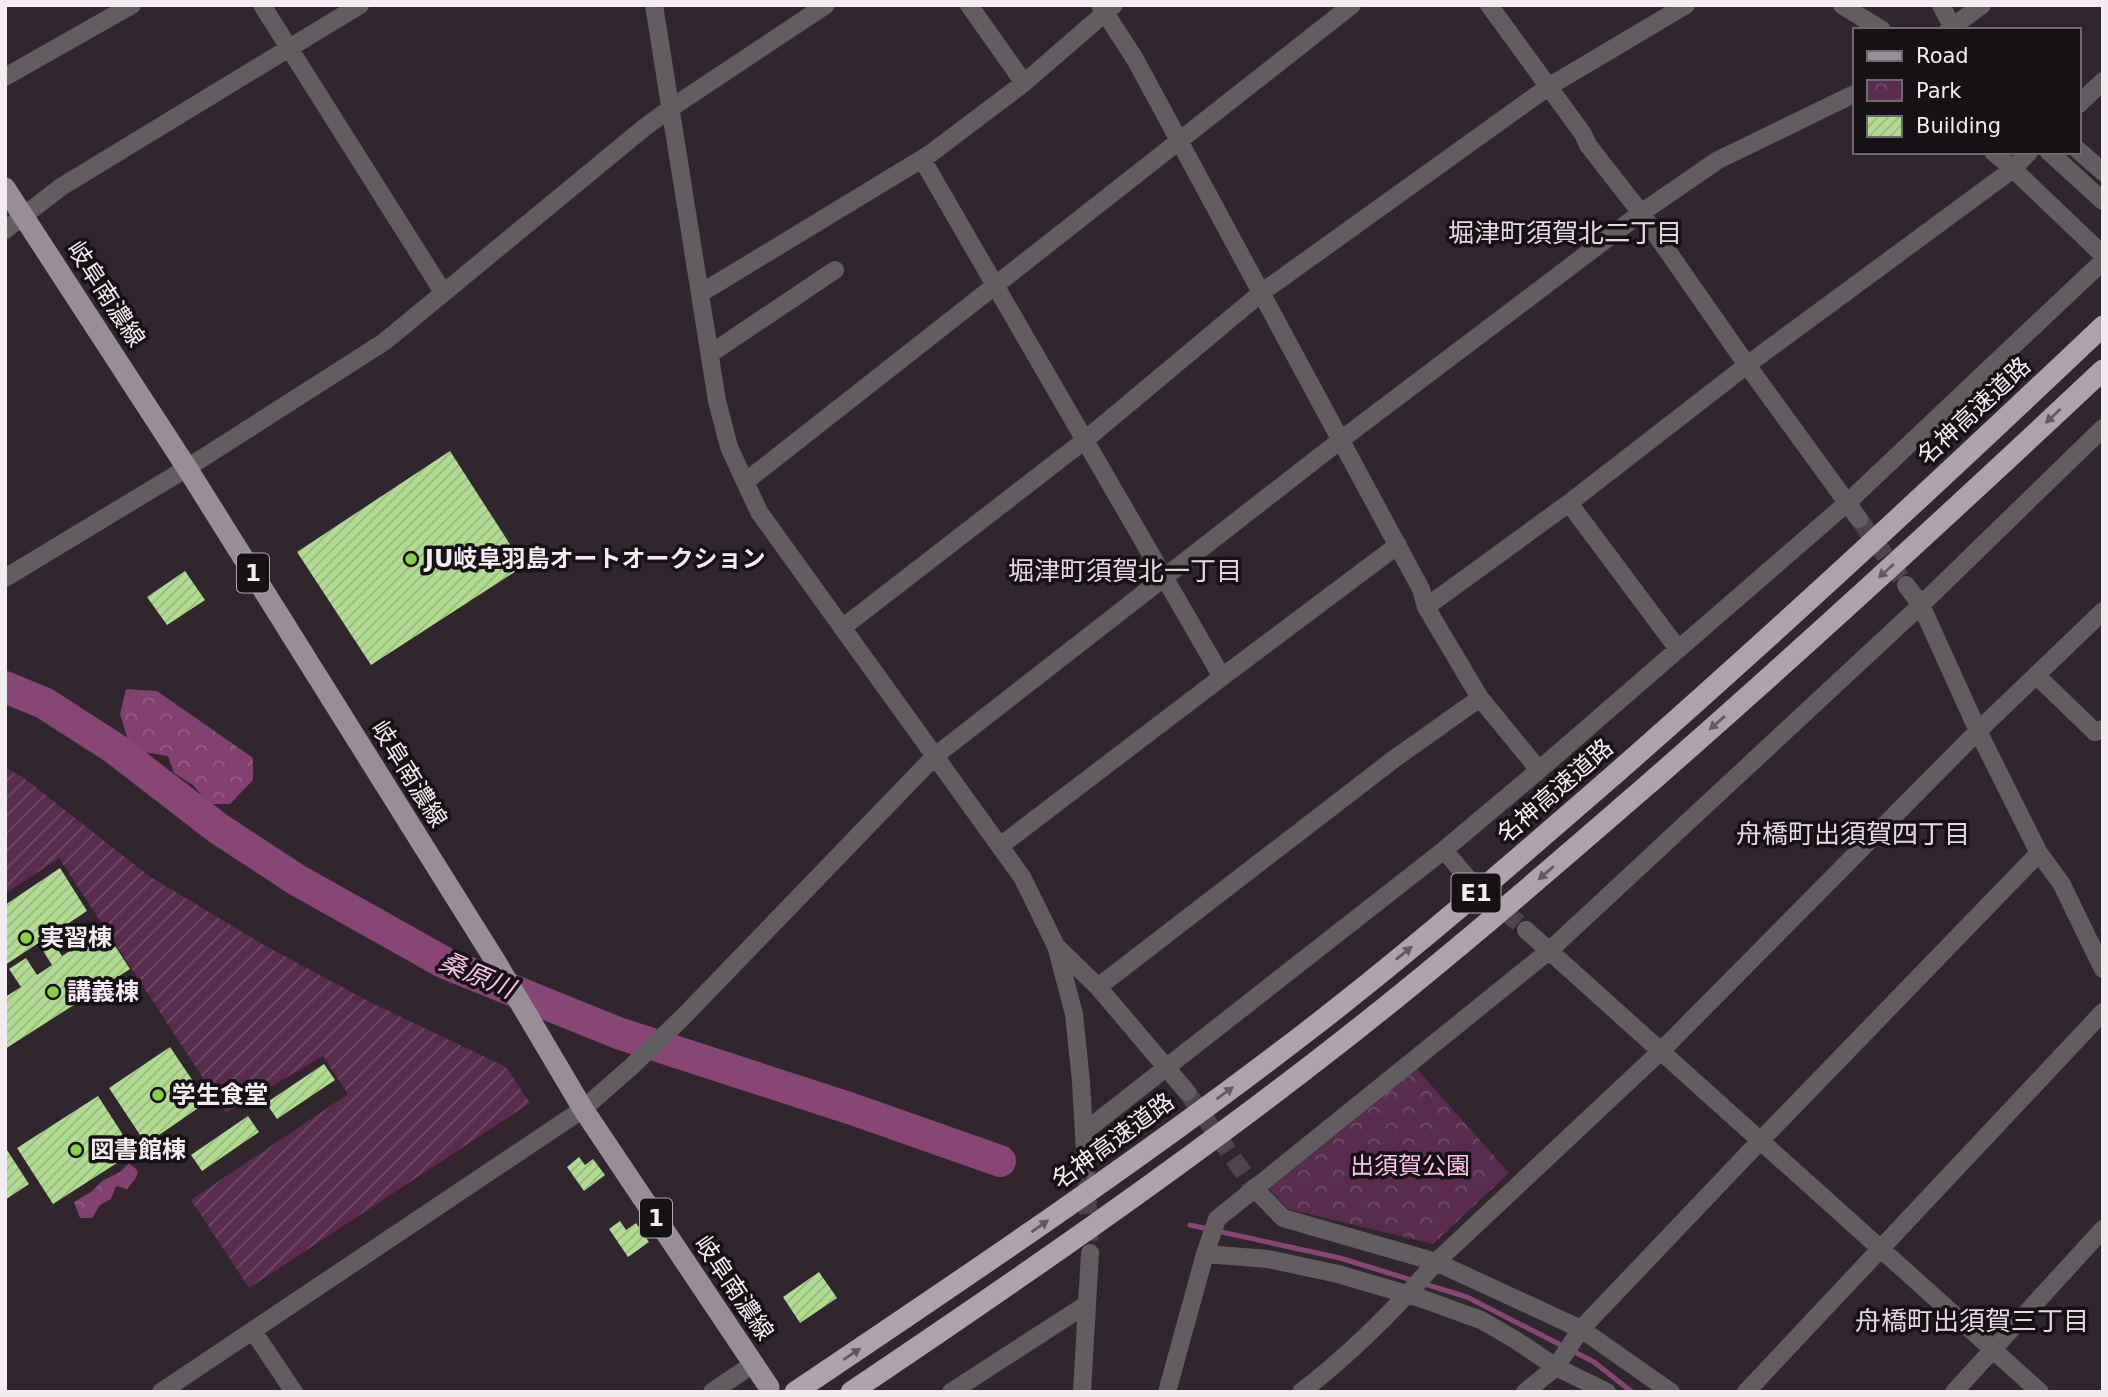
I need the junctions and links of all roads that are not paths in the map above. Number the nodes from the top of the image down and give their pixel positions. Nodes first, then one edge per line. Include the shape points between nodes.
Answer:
1 (132, 5) edge
2 (262, 5) edge
3 (360, 5) edge
4 (654, 5) edge
5 (826, 5) edge
6 (969, 5) edge
7 (1352, 5) edge
8 (1489, 5) edge
9 (1686, 5) edge
10 (1842, 5) edge
11 (1941, 5) edge
12 (1982, 5) edge
13 (1106, 8) edge
14 (1879, 28) edge
15 (1951, 28) edge
16 (1952, 28) edge
17 (291, 48) junction
18 (5, 77) edge
19 (2103, 81) edge
20 (1024, 83) junction
21 (1548, 87) junction
22 (1853, 94) edge
23 (2080, 103) edge
24 (671, 108) junction
25 (1179, 140) junction
26 (2080, 152) edge
27 (1995, 154) edge
28 (2027, 154) edge
29 (2051, 154) edge
30 (922, 159) junction
31 (2013, 169) junction
32 (2103, 172) edge
33 (5, 188) edge
34 (2103, 201) edge
35 (1640, 212) junction
36 (24, 216) junction
37 (5, 230) edge
38 (2103, 255) edge
39 (2103, 261) edge
40 (835, 271) dead end
41 (995, 285) junction
42 (443, 292) junction
43 (701, 293) junction
44 (1261, 293) junction
45 (2103, 326) edge
46 (710, 354) junction
47 (1747, 365) junction
48 (2103, 370) edge
49 (2103, 428) edge
50 (1342, 439) junction
51 (1084, 440) junction
52 (187, 468) junction
53 (745, 482) junction
54 (1569, 503) junction
55 (1847, 503) junction
56 (1859, 519) tunnel mouth
57 (1398, 545) junction
58 (5, 578) edge
59 (1165, 578) junction
60 (1906, 585) tunnel mouth
61 (1921, 605) junction
62 (1426, 607) junction
63 (2103, 611) edge
64 (842, 628) junction
65 (1678, 649) junction
66 (2036, 675) junction
67 (1223, 677) junction
68 (1480, 698) junction
69 (2103, 729) edge
70 (1978, 730) junction
71 (935, 756) junction
72 (1539, 770) junction
73 (1000, 846) junction
74 (1444, 849) junction
75 (2039, 853) junction
76 (1465, 875) tunnel mouth
77 (1526, 930) tunnel mouth
78 (1056, 946) junction
79 (1550, 950) junction
80 (2103, 969) edge
81 (1098, 988) junction
82 (2103, 1012) edge
83 (1662, 1050) junction
84 (1166, 1068) junction
85 (1187, 1092) tunnel mouth
86 (583, 1110) junction
87 (1084, 1132) junction
88 (1760, 1140) junction
89 (1086, 1169) tunnel mouth
90 (1254, 1188) junction
91 (2103, 1229) edge
92 (1880, 1247) junction
93 (1206, 1252) junction
94 (1090, 1253) tunnel mouth
95 (1432, 1267) junction
96 (1410, 1293) junction
97 (1087, 1304) junction
98 (253, 1331) junction
99 (1578, 1335) junction
100 (1993, 1350) junction
101 (1559, 1362) junction
102 (753, 1363) junction
103 (769, 1387) dead end
104 (161, 1392) edge
105 (294, 1392) edge
106 (712, 1392) edge
107 (795, 1392) edge
108 (851, 1392) edge
109 (951, 1392) edge
110 (1082, 1392) edge
111 (1167, 1392) edge
112 (1301, 1392) edge
113 (1525, 1392) edge
114 (1607, 1392) edge
115 (1671, 1392) edge
116 (1746, 1392) edge
117 (1954, 1392) edge
118 (2040, 1392) edge

1 - 18 street
2 - 17 street
3 - 17 street
4 - 24 street
5 - 24 street
6 - 20 street
7 - 25 street
8 - 21 street
9 - 21 street
10 - 14 street
11 - 15 street
12 - 16 street
13 - 20 street
13 - 25 street
17 - 36 street via 61,187
17 - 42 street
19 - 23 street
20 - 30 street
21 - 35 street
21 - 44 street
22 - 35 street via 1718,160
24 - 42 street
24 - 43 street
25 - 41 street
25 - 44 street
26 - 32 street
27 - 31 street
28 - 31 street
29 - 34 street
30 - 41 street
30 - 43 street
31 - 38 street
31 - 47 street
33 - 36 main road, 岐阜南濃線 / 1
35 - 47 street
35 - 50 street
36 - 37 street
36 - 52 main road, 岐阜南濃線 / 1
39 - 55 street
40 - 46 street
41 - 51 street
41 - 53 street
42 - 52 street via 384,342
43 - 46 street
44 - 50 street
44 - 51 street
107 -> 45 highway, 名神高速道路 / E1 via 1126,1165 1310,1030 1511,864 1713,687
46 - 53 street via 729,447
47 - 54 street
47 - 55 street
48 -> 108 highway, E1 via 1743,701 1520,896 1329,1052 1143,1191
49 - 61 street
50 - 57 street
50 - 59 street
51 - 59 street
51 - 64 street
52 - 58 street
52 - 86 main road, 岐阜南濃線 / 1 via 496,962
53 - 64 street via 759,512
54 - 62 street
54 - 65 street
55 - 56 street
55 - 65 street
57 - 62 street via 1422,589
57 - 67 street
59 - 67 street
59 - 71 street
60 - 61 street
61 - 70 street
61 - 79 street
62 - 68 street
63 - 66 street
64 - 71 street
65 - 72 street
66 - 69 street via 2095,732
66 - 70 street
67 - 73 street
68 - 72 street
68 - 81 street
70 - 75 street
70 - 83 street
71 - 73 street
71 - 86 street via 684,1016
72 - 74 street
73 - 78 street via 1022,877
74 - 76 street
74 - 84 street
75 - 80 street via 2061,883
75 - 88 street
77 - 79 street
78 - 81 street
78 - 87 street via 1074,1014
79 - 83 street
79 - 90 street
81 - 84 street
82 - 92 street
83 - 88 street
83 - 95 street
84 - 85 street
84 - 87 street
86 - 98 street
86 - 102 main road, 岐阜南濃線 / 1
87 - 89 street
88 - 92 street
88 - 99 street
90 - 93 street via 1217,1219
90 - 95 street via 1283,1218
91 - 100 street
92 - 100 street
92 - 116 street
93 - 96 street via 1268,1259
93 - 111 street
94 - 97 street
95 - 96 street
95 - 99 street
96 - 101 street via 1481,1320
96 - 112 street via 1344,1359
97 - 109 street
97 - 110 street
98 - 104 street
98 - 105 street
99 - 101 street
99 - 115 street
100 - 117 street
100 - 118 street
101 - 113 street
101 - 114 street
102 - 103 main road, 岐阜南濃線 / 1
102 - 106 street

